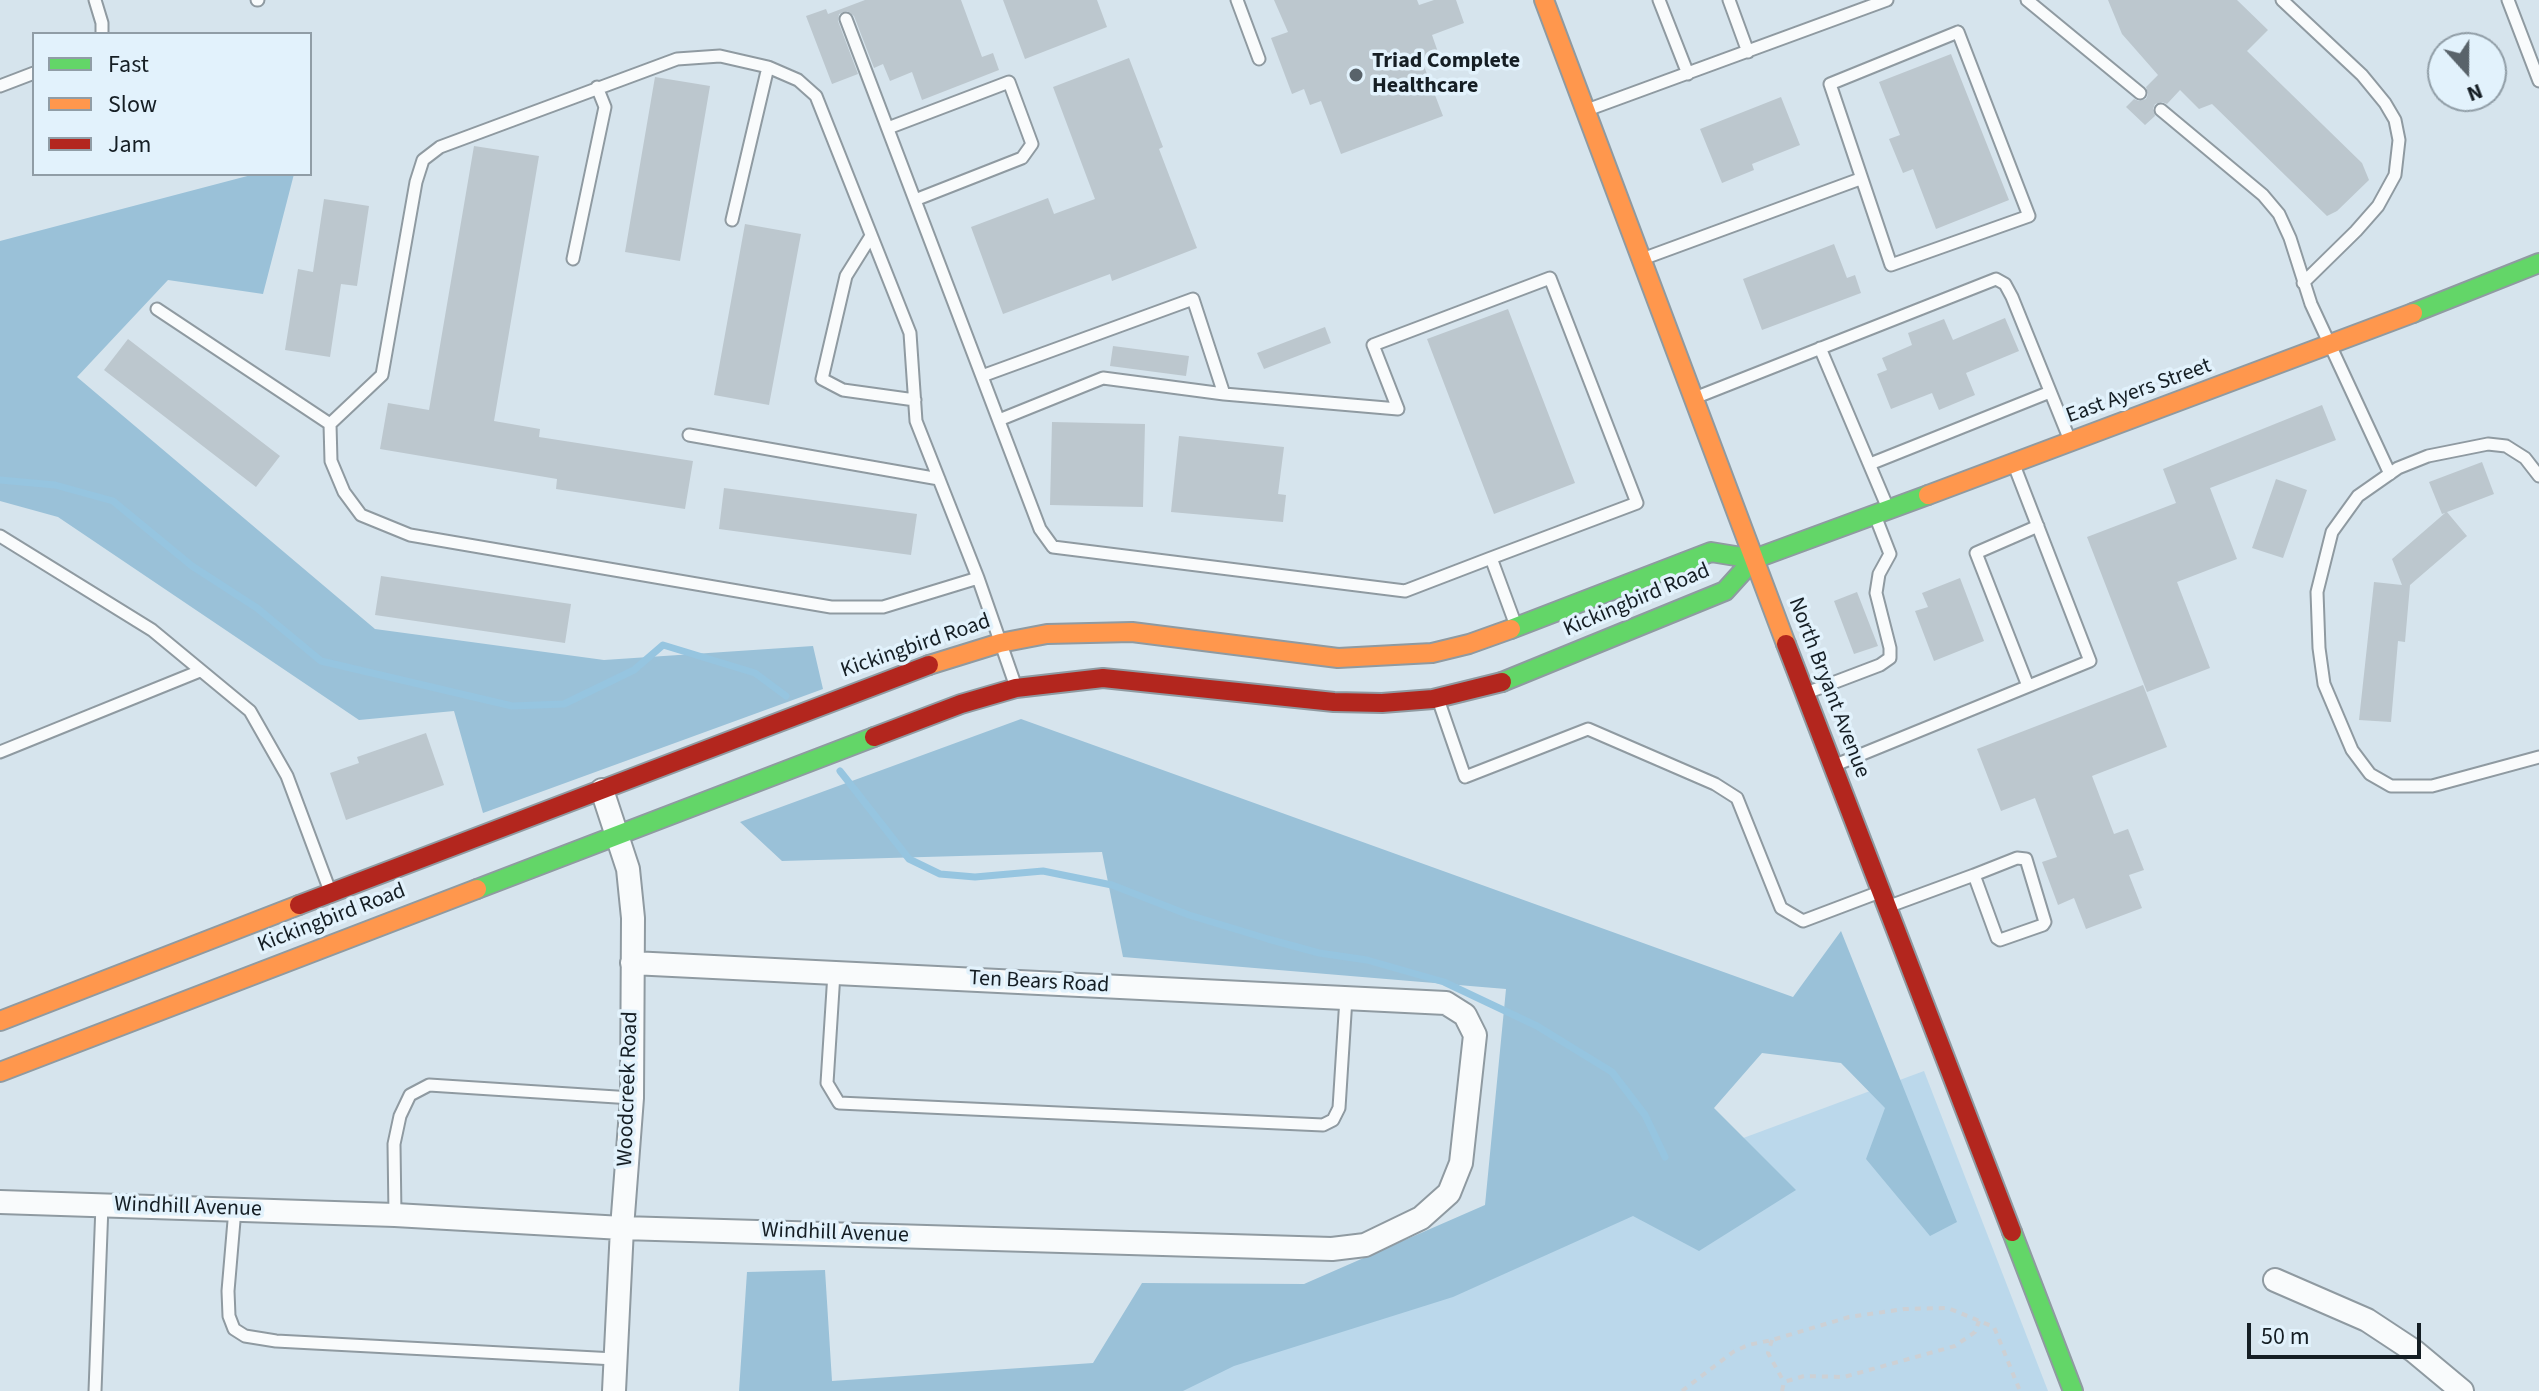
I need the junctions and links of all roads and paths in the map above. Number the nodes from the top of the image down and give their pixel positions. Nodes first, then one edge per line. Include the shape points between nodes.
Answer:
1 (95, 0) edge
2 (1237, 0) edge
3 (1544, 0) edge
4 (1659, 0) edge
5 (1729, 0) edge
6 (1887, 0) edge
7 (2027, 0) edge
8 (2282, 0) edge
9 (2508, 0) edge
10 (846, 19) dead end
11 (102, 32) edge
12 (1748, 52) junction
13 (1259, 59) dead end
14 (768, 67) junction
15 (32, 74) edge
16 (1688, 74) junction
17 (2539, 81) edge
18 (0, 86) edge
19 (597, 87) junction
20 (2140, 93) dead end
21 (2161, 110) dead end
22 (1585, 111) junction
23 (888, 128) junction
24 (1860, 179) junction
25 (915, 200) junction
26 (732, 220) dead end
27 (871, 236) junction
28 (573, 259) dead end
29 (1640, 260) junction
30 (2539, 263) edge
31 (2303, 283) junction
32 (157, 309) dead end
33 (2331, 346) junction
34 (1820, 348) junction
35 (982, 376) junction
36 (2050, 392) junction
37 (1224, 394) junction
38 (1693, 398) junction
39 (915, 400) junction
40 (999, 420) junction
41 (330, 424) junction
42 (689, 435) dead end
43 (2071, 442) junction
44 (2014, 463) junction
45 (1870, 464) junction
46 (2390, 474) junction
47 (2539, 476) edge
48 (939, 479) junction
49 (1882, 512) junction
50 (2038, 526) junction
51 (0, 536) edge
52 (1491, 558) junction
53 (1754, 559) junction
54 (978, 578) junction
55 (1516, 627) junction
56 (1000, 643) junction
57 (200, 671) junction
58 (2028, 686) junction
59 (1016, 688) junction
60 (1805, 693) junction
61 (1438, 698) junction
62 (0, 752) edge
63 (2539, 757) edge
64 (1833, 766) junction
65 (602, 790) junction
66 (618, 834) junction
67 (1974, 875) junction
68 (331, 893) junction
69 (401, 893) junction
70 (1884, 899) junction
71 (242, 954) junction
72 (632, 963) junction
73 (834, 973) junction
74 (1346, 998) junction
75 (1446, 1003) joint
76 (0, 1021) edge
77 (0, 1072) edge
78 (632, 1098) junction
79 (0, 1202) edge
80 (102, 1204) junction
81 (235, 1209) junction
82 (395, 1215) junction
83 (622, 1228) junction
84 (2275, 1280) dead end
85 (1979, 1320) junction
86 (1772, 1340) junction
87 (615, 1359) junction
88 (1784, 1382) junction
89 (95, 1391) edge
90 (614, 1391) edge
91 (1682, 1391) edge
92 (1782, 1391) edge
93 (2020, 1391) edge
94 (2073, 1391) edge
95 (2462, 1391) edge

1 - 11 lane
2 - 13 lane
3 - 22 street, North Bryant Avenue
4 - 16 lane
5 - 12 lane
6 - 12 lane
7 - 20 lane
8 - 31 lane via 2362,75 2395,120 2399,140 2395,175 2378,206
9 - 17 lane
10 - 23 lane
12 - 16 lane
14 - 19 lane via 720,56 677,59
14 - 26 lane
14 - 27 lane via 798,80 816,96
15 - 18 lane
16 - 22 lane
19 - 28 lane via 605,107
19 - 41 lane via 440,147 423,160 382,375
21 - 31 lane via 2279,214
22 - 29 street, North Bryant Avenue
23 - 25 lane
23 - 25 lane via 1009,82 1032,144 1022,158
24 - 24 lane via 1891,265 2029,216 1958,32 1830,84
24 - 29 lane
25 - 35 lane
27 - 39 lane via 910,333
27 - 39 lane via 846,276 822,379 843,390
29 - 38 street, North Bryant Avenue
30 - 33 street, East Ayers Street
31 - 33 lane
32 - 41 lane
33 - 43 street, East Ayers Street
33 - 46 lane
34 - 36 lane via 1996,279 2005,284
34 - 38 lane
34 - 45 lane
35 - 37 lane via 1193,299
35 - 40 lane
36 - 43 lane
36 - 45 lane
37 - 40 lane via 1103,378
37 - 52 lane via 1398,409 1373,345 1550,278 1637,503
38 - 53 street, North Bryant Avenue
39 - 48 lane via 916,421
40 - 52 lane via 1040,529 1053,547 1405,591
41 - 54 lane via 331,461 344,492 361,515 410,535 831,607 883,607
42 - 48 lane
43 - 44 street, East Ayers Street
44 - 49 street, East Ayers Street
44 - 50 lane
45 - 49 lane
46 - 47 lane via 2428,456 2488,444 2506,446
46 - 63 lane via 2358,496 2332,532 2317,592 2324,684 2352,750 2370,774 2391,786 2432,786
48 - 54 lane
49 - 53 street, East Ayers Street
49 - 60 lane via 1890,554 1876,593 1890,658
50 - 58 lane via 1976,553
50 - 58 lane via 2090,661
51 - 57 lane via 152,630
52 - 55 lane
53 - 55 street, Kickingbird Road via 1711,552
53 - 60 street, North Bryant Avenue
53 - 61 street, Kickingbird Road via 1725,591 1495,685
54 - 56 lane
55 - 56 street, Kickingbird Road via 1432,653 1392,657 1338,658 1132,632 1047,634
56 - 59 lane
56 - 65 street, Kickingbird Road via 953,656
57 - 62 lane
57 - 68 lane via 250,711 287,776
58 - 64 lane
59 - 61 street, Kickingbird Road via 1103,678 1334,702
59 - 66 street, Kickingbird Road
60 - 64 street, North Bryant Avenue
61 - 70 lane via 1465,777 1588,729 1737,798 1781,908 1803,921
64 - 70 street, North Bryant Avenue
65 - 66 street, Woodcreek Road
65 - 69 street, Kickingbird Road
66 - 69 street, Kickingbird Road
66 - 72 street, Woodcreek Road via 628,869
67 - 67 lane via 1997,938 2043,925 2026,859
67 - 70 lane
68 - 69 street, Kickingbird Road
68 - 71 street, Kickingbird Road
69 - 71 street, Kickingbird Road
70 - 94 street, North Bryant Avenue
71 - 76 street, Kickingbird Road
71 - 77 street, Kickingbird Road
72 - 73 street, Ten Bears Road
72 - 78 street, Woodcreek Road
73 - 74 street, Ten Bears Road
73 - 74 lane via 827,1083 839,1103 855,1104 1323,1125 1339,1108
74 - 75 street, Ten Bears Road
75 - 83 street, Windhill Avenue via 1465,1015 1475,1035 1461,1163 1449,1193 1421,1218 1365,1245 1332,1249
78 - 82 lane via 429,1085 410,1095 400,1116 394,1144
78 - 83 street, Woodcreek Road
79 - 80 street, Windhill Avenue
80 - 81 street, Windhill Avenue
80 - 89 lane
81 - 82 street, Windhill Avenue
81 - 87 lane via 229,1316 234,1329 245,1336
82 - 83 street, Windhill Avenue
83 - 87 street, Woodcreek Road
84 - 95 street via 2367,1320
85 - 86 path via 1948,1308 1904,1309 1849,1317
85 - 88 path via 1975,1332 1955,1346 1844,1377 1804,1376
85 - 93 path via 1994,1327
86 - 88 path via 1768,1353
86 - 91 path via 1733,1352
87 - 90 street, Woodcreek Road
88 - 92 path

